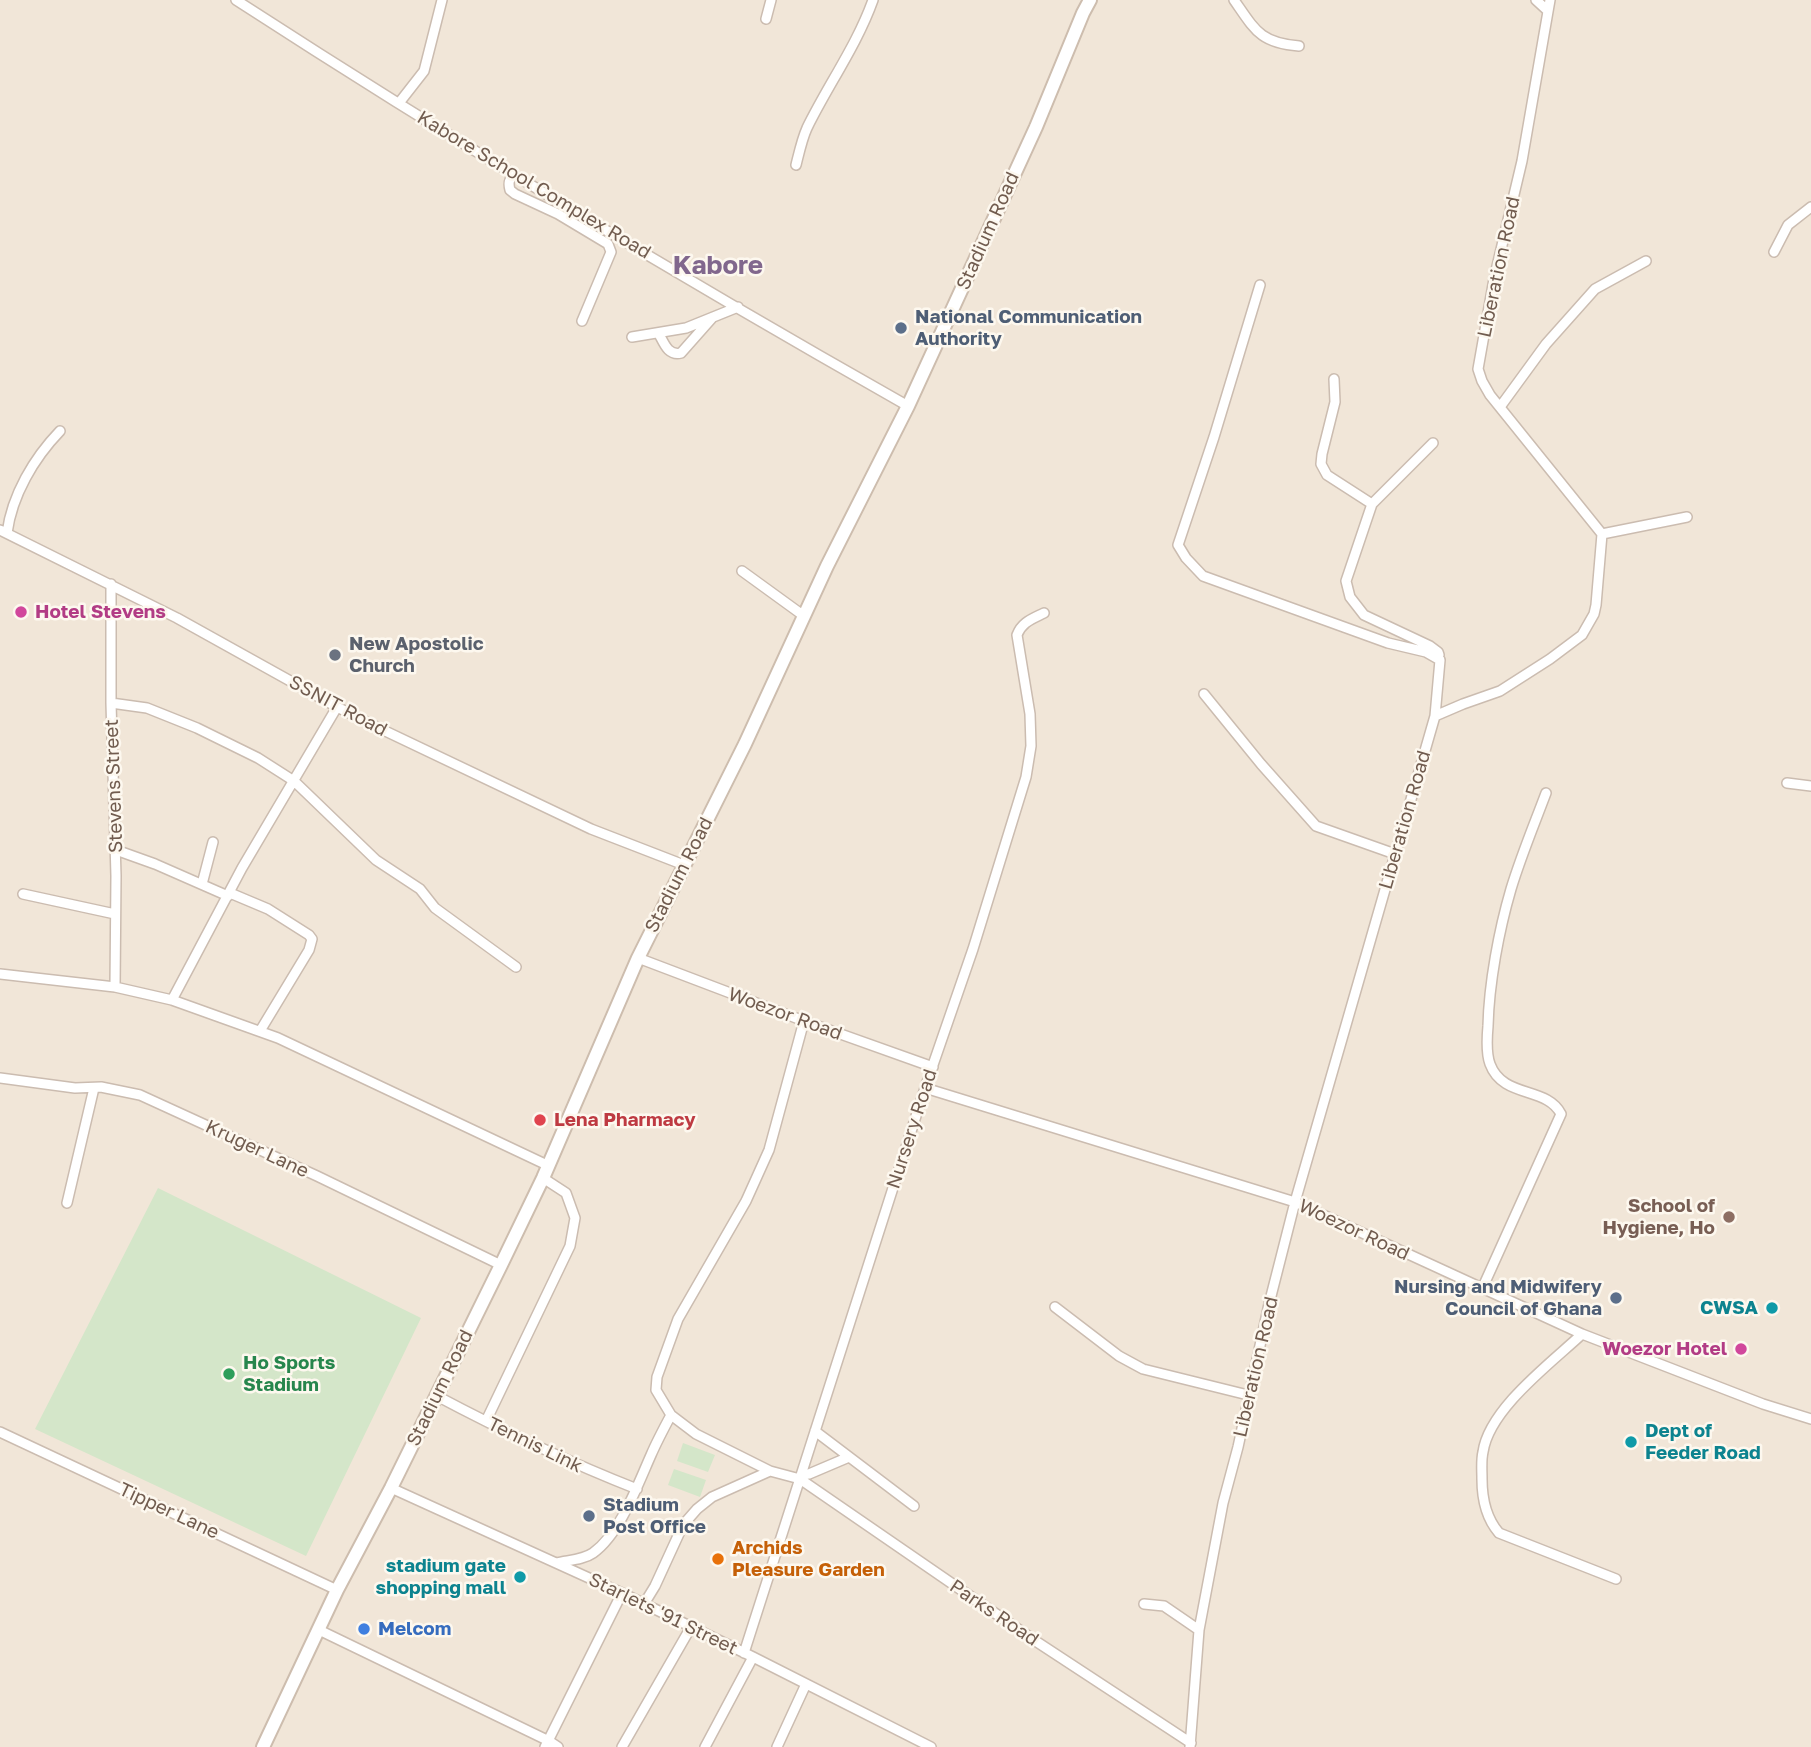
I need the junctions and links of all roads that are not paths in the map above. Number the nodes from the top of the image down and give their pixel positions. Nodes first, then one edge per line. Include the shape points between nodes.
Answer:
1 (236, 0) edge
2 (442, 0) edge
3 (771, 0) edge
4 (873, 0) edge
5 (1090, 0) edge
6 (1234, 0) edge
7 (1536, 0) edge
8 (1550, 0) edge
9 (1548, 11) junction
10 (766, 19) dead end
11 (1299, 46) dead end
12 (399, 103) junction
13 (796, 165) dead end
14 (514, 174) junction
15 (1811, 206) edge
16 (1774, 252) dead end
17 (1646, 261) dead end
18 (1260, 285) dead end
19 (738, 307) junction
20 (713, 317) junction
21 (582, 321) dead end
22 (659, 334) junction
23 (632, 337) dead end
24 (1335, 379) dead end
25 (908, 406) junction
26 (1500, 407) junction
27 (60, 431) dead end
28 (1433, 443) dead end
29 (1372, 505) junction
30 (1687, 517) dead end
31 (3, 532) edge
32 (1602, 534) junction
33 (743, 571) dead end
34 (111, 584) junction
35 (1044, 613) dead end
36 (804, 616) junction
37 (1440, 660) junction
38 (1203, 694) dead end
39 (111, 703) junction
40 (337, 707) junction
41 (1435, 716) junction
42 (294, 781) junction
43 (1787, 783) dead end
44 (1811, 786) edge
45 (1546, 793) dead end
46 (213, 842) dead end
47 (116, 850) junction
48 (1395, 854) junction
49 (684, 865) junction
50 (202, 884) junction
51 (23, 894) dead end
52 (229, 895) junction
53 (115, 914) junction
54 (638, 958) junction
55 (516, 967) dead end
56 (0, 974) edge
57 (115, 987) junction
58 (172, 1000) junction
59 (804, 1021) junction
60 (260, 1031) junction
61 (933, 1068) junction
62 (0, 1078) edge
63 (94, 1088) junction
64 (925, 1088) junction
65 (547, 1165) junction
66 (542, 1178) junction
67 (1295, 1202) junction
68 (67, 1203) dead end
69 (501, 1265) junction
70 (1482, 1289) junction
71 (1055, 1307) dead end
72 (1582, 1334) junction
73 (435, 1395) junction
74 (1248, 1395) junction
75 (671, 1415) junction
76 (1811, 1419) edge
77 (486, 1421) junction
78 (815, 1431) junction
79 (0, 1432) edge
80 (849, 1457) junction
81 (770, 1471) junction
82 (801, 1477) junction
83 (391, 1488) junction
84 (637, 1489) junction
85 (914, 1506) dead end
86 (556, 1563) junction
87 (1615, 1579) dead end
88 (337, 1590) junction
89 (622, 1593) junction
90 (644, 1604) junction
91 (1144, 1604) dead end
92 (691, 1627) junction
93 (319, 1630) junction
94 (1199, 1630) junction
95 (749, 1655) junction
96 (806, 1685) junction
97 (547, 1744) edge
98 (1190, 1745) edge
99 (263, 1747) edge
100 (558, 1747) edge
101 (622, 1747) edge
102 (705, 1747) edge
103 (777, 1747) edge
104 (931, 1747) edge

1 - 12 street, Kabore School Complex Road
2 - 12 street via 424,71
3 - 10 street
4 - 13 street via 806,130
5 - 25 main road, Stadium Road
6 - 11 street via 1263,37
7 - 9 street
8 - 9 street, Liberation Road
9 - 26 street, Liberation Road via 1478,369
12 - 14 street, Kabore School Complex Road
14 - 19 street, Kabore School Complex Road
14 - 21 street via 510,190 607,244 611,252
15 - 16 street via 1788,225
17 - 26 street via 1595,289 1546,344
18 - 37 street via 1178,545 1203,576
19 - 20 street
19 - 25 street, Kabore School Complex Road
20 - 22 street
20 - 22 street via 675,355
22 - 23 street
24 - 29 street via 1335,402 1321,464 1326,475
25 - 36 main road, Stadium Road
26 - 32 street, Liberation Road
27 - 31 street via 33,465
28 - 29 street
29 - 37 street via 1346,580 1350,597 1364,615 1430,646
30 - 32 street
31 - 34 street, SSNIT Road
32 - 41 street via 1596,605 1582,635 1500,691
33 - 36 street
34 - 39 street, Stevens Street
34 - 40 street, SSNIT Road
35 - 61 street, Nursery Road via 1026,622 1017,635 1030,714 1026,776
36 - 49 main road, Stadium Road
37 - 41 street, Liberation Road
38 - 48 street via 1316,826
39 - 42 street via 147,708 197,728
39 - 47 street, Stevens Street
40 - 42 street
40 - 49 street, SSNIT Road via 580,823
41 - 48 street, Liberation Road
42 - 52 street
42 - 55 street via 376,860
43 - 44 street
45 - 70 street via 1511,890 1489,1000 1488,1035 1490,1063 1501,1081 1557,1105 1562,1114
46 - 50 street
47 - 50 street
47 - 53 street, Stevens Street
48 - 67 street, Liberation Road
49 - 54 main road, Stadium Road
50 - 52 street
51 - 53 street
52 - 58 street
52 - 60 street via 280,915 312,939
53 - 57 street, Stevens Street
54 - 59 street, Woezor Road
54 - 65 main road, Stadium Road
56 - 57 street
57 - 58 street
58 - 60 street
59 - 61 street, Woezor Road
59 - 75 street via 769,1150 746,1201 678,1319 657,1377 656,1390
60 - 65 street
61 - 64 street, Nursery Road
62 - 63 street, Kruger Lane
63 - 68 street
63 - 69 street, Kruger Lane via 127,1091 152,1100
64 - 67 street, Woezor Road
64 - 78 street, Nursery Road
65 - 66 main road, Stadium Road
66 - 69 main road, Stadium Road
66 - 77 street via 566,1193 575,1218 570,1246
67 - 70 street, Woezor Road
67 - 74 street, Liberation Road
69 - 73 main road, Stadium Road
70 - 72 street, Woezor Road
71 - 74 street via 1143,1369
72 - 76 street, Woezor Road
72 - 87 street via 1506,1405 1483,1451 1482,1491 1491,1524 1499,1533
73 - 77 street, Tennis Link
73 - 83 main road, Stadium Road
74 - 94 street, Liberation Road
75 - 81 street via 696,1434
75 - 84 street
77 - 84 street, Tennis Link
78 - 80 street
78 - 82 street, Nursery Road
79 - 88 street, Tipper Lane
80 - 82 street
80 - 85 street
81 - 82 street
81 - 90 street via 697,1508 683,1525
82 - 95 street, Nursery Road
82 - 98 street, Parks Road
83 - 86 street, Starlets '91 Street
83 - 88 main road, Stadium Road
84 - 86 street via 599,1548 585,1557
86 - 89 street, Starlets '91 Street
88 - 93 main road, Stadium Road
89 - 90 street, Starlets '91 Street
89 - 97 street
90 - 92 street, Starlets '91 Street
91 - 94 street via 1164,1606
92 - 95 street, Starlets '91 Street
92 - 101 street
93 - 97 street
93 - 99 main road, Stadium Road
94 - 98 street, Liberation Road
95 - 96 street, Starlets '91 Street
95 - 102 street, Nursery Road
96 - 103 street
96 - 104 street, Starlets '91 Street
97 - 100 street

